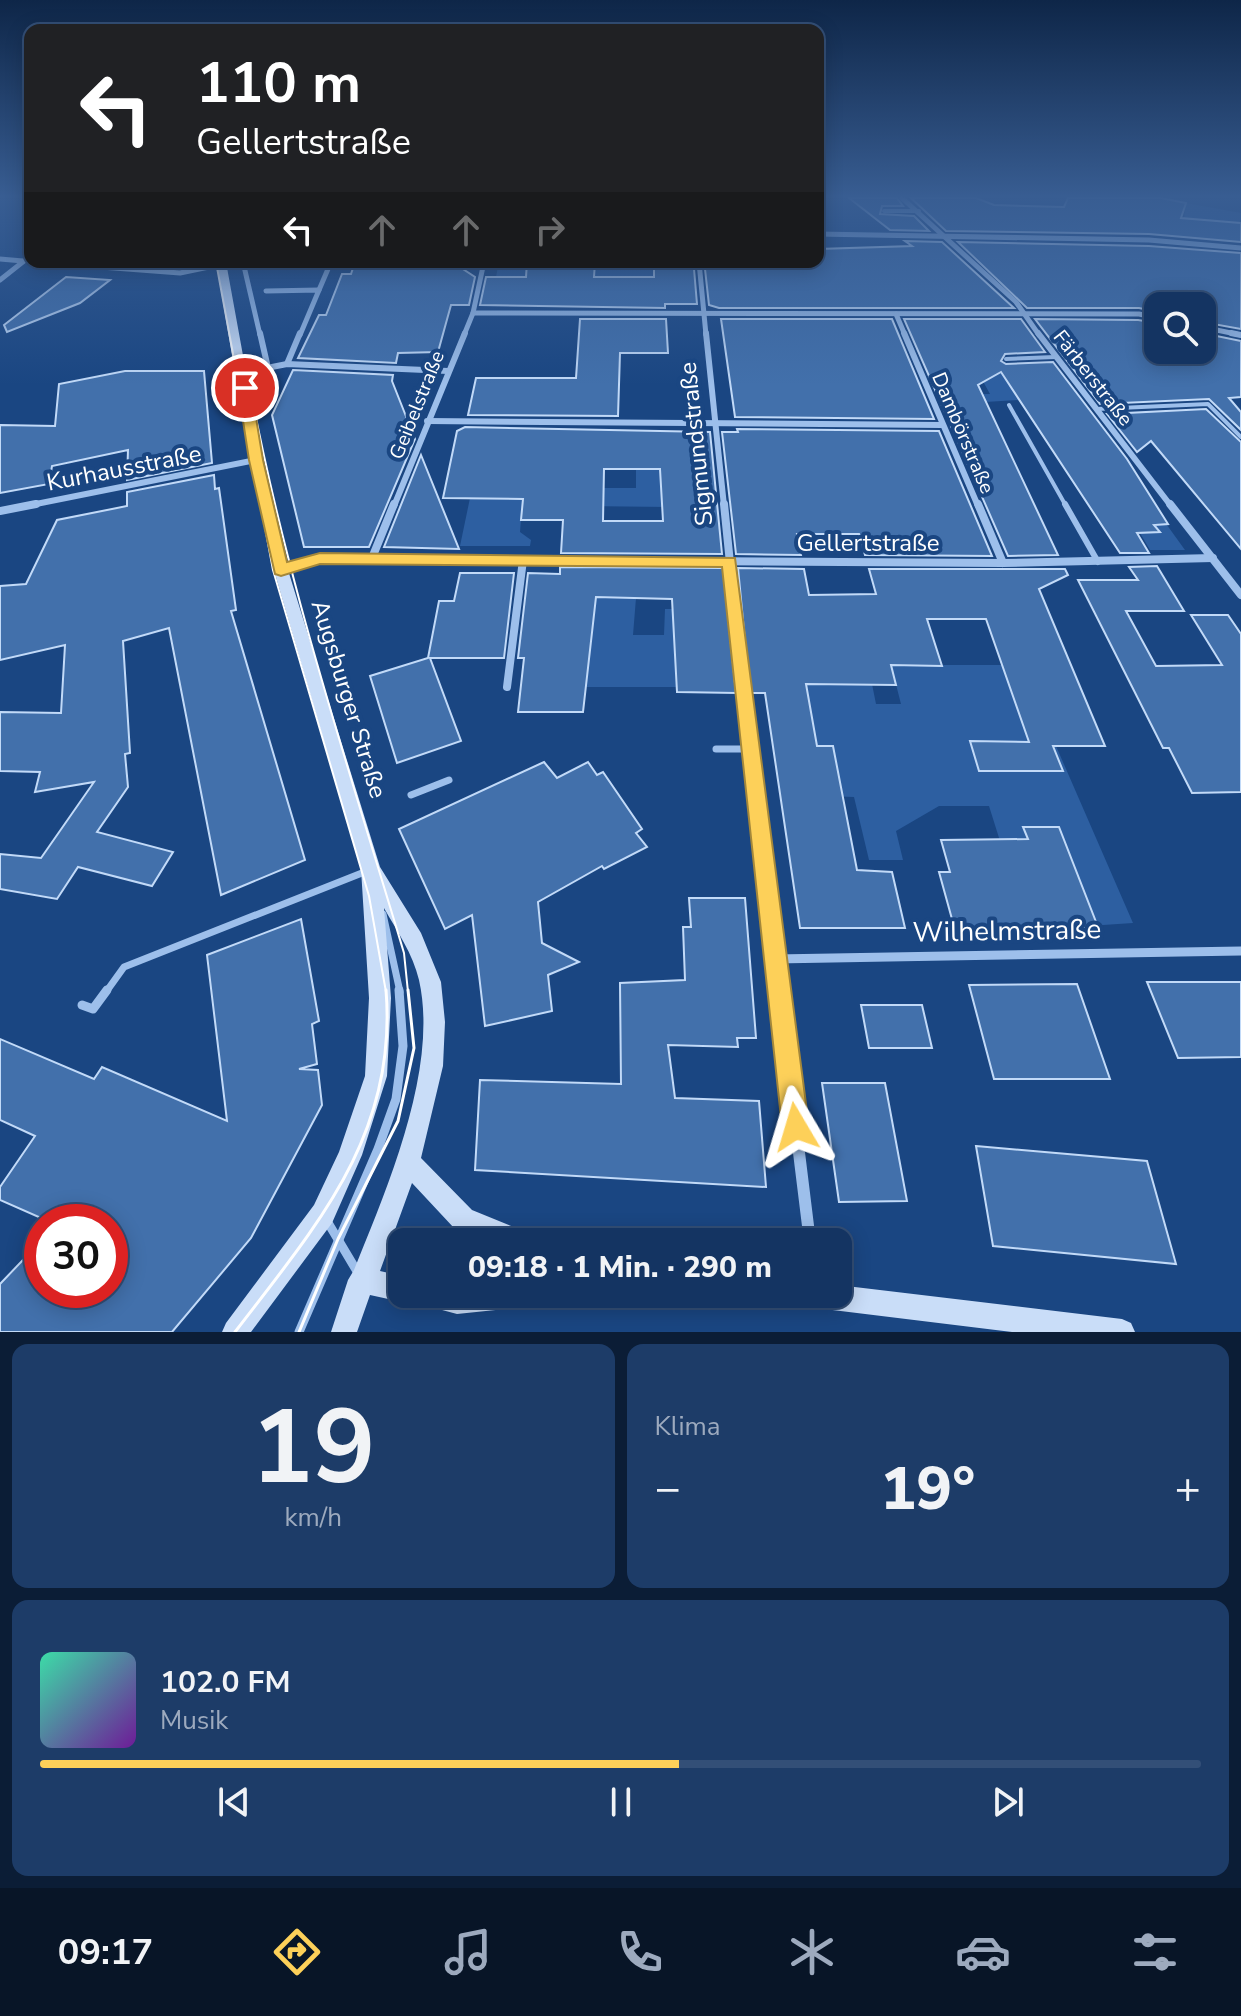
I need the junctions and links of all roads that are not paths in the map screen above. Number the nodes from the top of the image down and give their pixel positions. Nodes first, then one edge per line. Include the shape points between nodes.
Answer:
1 (971, 260) edge
2 (24, 266) edge
3 (112, 268) edge
4 (202, 268) edge
5 (226, 268) edge
6 (244, 268) edge
7 (328, 268) edge
8 (483, 268) edge
9 (700, 268) edge
10 (0, 280) edge
11 (319, 290) junction
12 (250, 291) junction
13 (473, 313) junction
14 (705, 313) junction
15 (896, 314) junction
16 (1024, 315) junction
17 (1144, 315) edge
18 (1216, 330) edge
19 (1241, 335) edge
20 (1055, 357) junction
21 (1006, 359) dead end
22 (287, 364) junction
23 (268, 368) junction
24 (448, 371) junction
25 (241, 373) junction
26 (1009, 405) dead end
27 (1097, 409) junction
28 (427, 421) junction
29 (716, 423) junction
30 (942, 425) junction
31 (1241, 437) edge
32 (256, 460) junction
33 (0, 511) edge
34 (372, 558) junction
35 (1213, 558) junction
36 (523, 560) junction
37 (729, 562) junction
38 (1098, 562) junction
39 (1003, 563) junction
40 (281, 570) junction
41 (1241, 595) edge
42 (507, 687) dead end
43 (716, 749) dead end
44 (749, 749) junction
45 (449, 780) dead end
46 (411, 795) dead end
47 (371, 869) junction
48 (1241, 951) edge
49 (775, 959) junction
50 (82, 1005) dead end
51 (406, 1160) junction
52 (323, 1214) junction
53 (485, 1228) edge
54 (808, 1228) edge
55 (338, 1239) junction
56 (361, 1280) junction
57 (388, 1286) edge
58 (852, 1299) edge
59 (1032, 1326) edge
60 (235, 1332) edge
61 (299, 1332) edge
62 (344, 1332) edge
63 (1122, 1332) edge

1 - 16 street, Färberstraße
2 - 10 street
3 - 4 street via 180,273
5 - 25 street, Augsburger Straße
6 - 12 street
7 - 11 street
8 - 13 street, Geibelstraße
9 - 14 street, Sigmundstraße
11 - 12 street
11 - 22 street
12 - 23 street
13 - 14 street
13 - 24 street, Geibelstraße
14 - 15 street
14 - 29 street, Sigmundstraße
15 - 16 street
15 - 30 street, Dambörstraße
16 - 17 street
16 - 20 street, Färberstraße
18 - 19 street
20 - 21 lane
20 - 27 street, Färberstraße
22 - 23 street
22 - 24 street
23 - 25 street
24 - 28 street, Geibelstraße
25 - 32 street, Augsburger Straße
26 - 38 lane
27 - 31 lane via 1208,404
27 - 35 street, Färberstraße
28 - 29 street
28 - 34 street, Geibelstraße
29 - 30 street
29 - 37 street, Sigmundstraße
30 - 39 street, Dambörstraße
32 - 33 street, Kurhausstraße
32 - 40 street, Augsburger Straße
34 - 36 street, Gellertstraße
34 - 40 street, Gellertstraße via 320,559
35 - 38 street, Gellertstraße
35 - 41 street, Färberstraße
36 - 37 street, Gellertstraße
36 - 42 street
37 - 39 street, Gellertstraße
37 - 44 street, Sigmundstraße
38 - 39 street, Gellertstraße
40 - 47 street, Augsburger Straße
43 - 44 lane
44 - 49 street, Sigmundstraße
45 - 46 lane
47 - 50 lane via 124,967 93,1009
47 - 51 street, Augsburger Straße via 430,984 432,1061
47 - 52 street, Augsburger Straße via 379,1053 361,1129
47 - 55 lane via 394,956 402,1064 388,1127
48 - 49 street, Wilhelmstraße
49 - 54 street, Sigmundstraße
51 - 53 street via 463,1219
51 - 56 street, Augsburger Straße
52 - 55 lane
52 - 60 street, Augsburger Straße
55 - 56 lane
55 - 61 lane
56 - 57 street
56 - 62 street, Augsburger Straße
58 - 59 street
59 - 63 street

